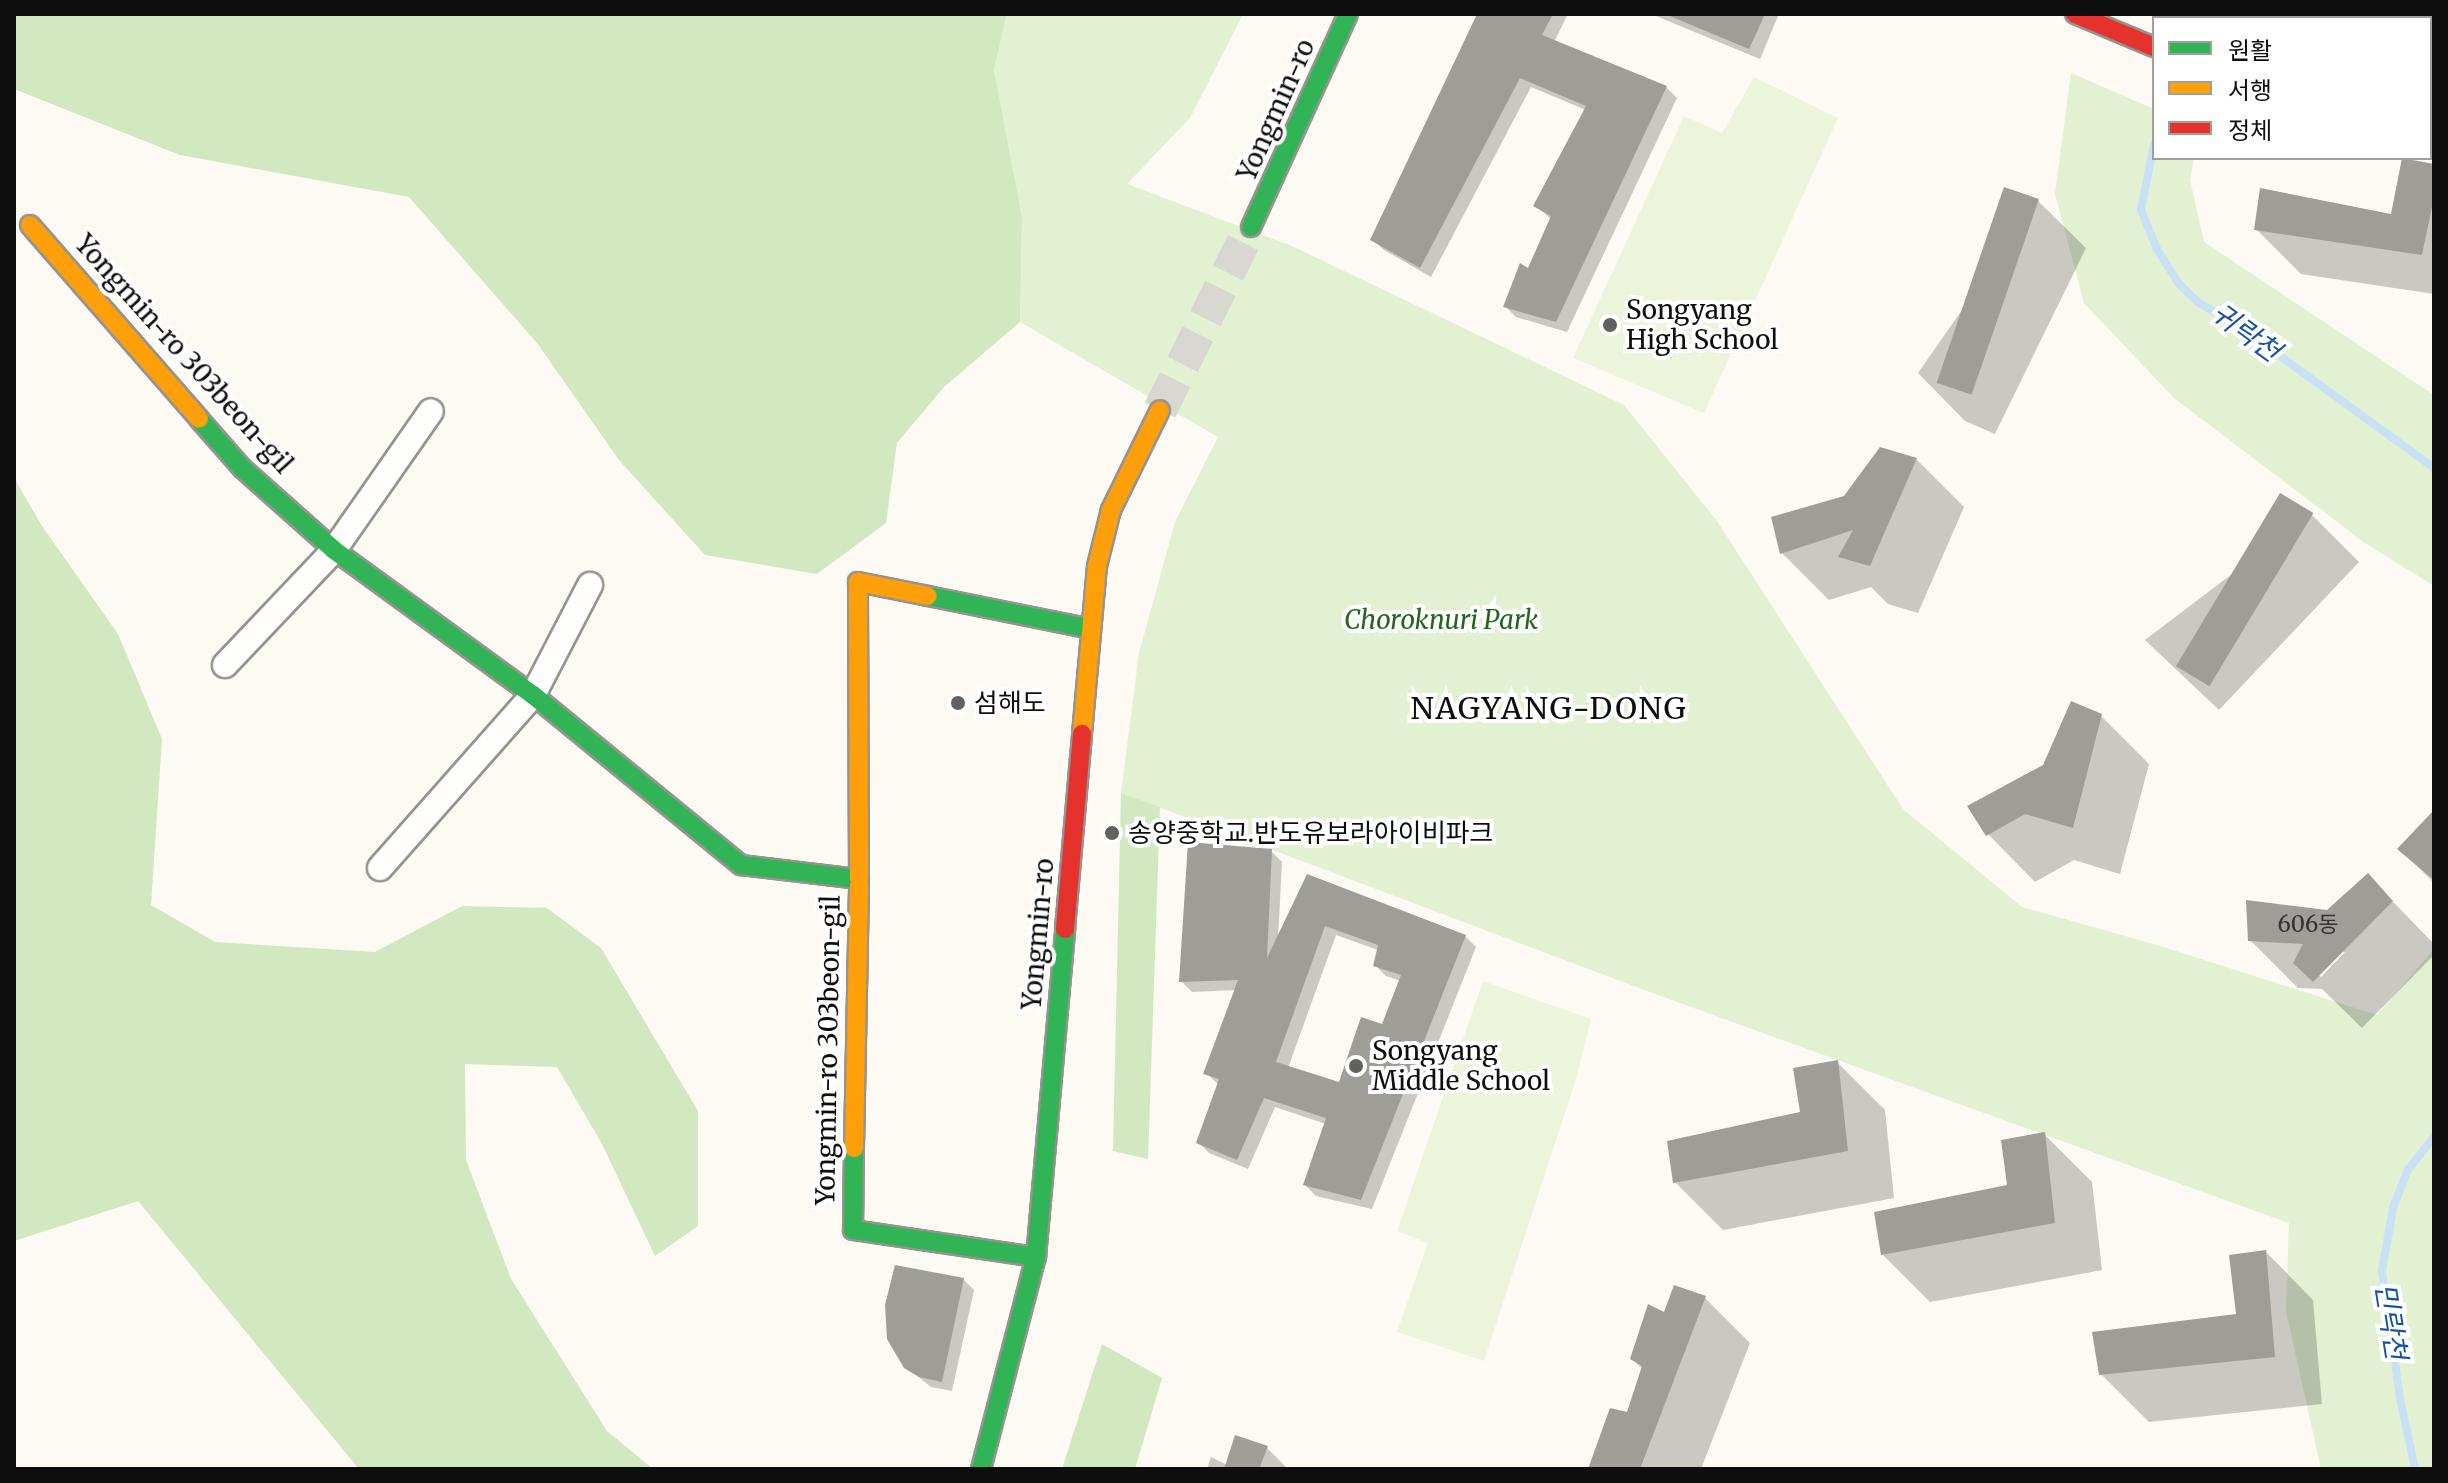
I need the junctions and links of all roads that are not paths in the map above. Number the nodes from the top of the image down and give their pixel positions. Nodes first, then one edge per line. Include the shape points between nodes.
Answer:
1 (1348, 14) edge
2 (2075, 14) edge
3 (2150, 46) edge
4 (30, 225) dead end
5 (1251, 227) tunnel mouth
6 (1160, 410) tunnel mouth
7 (431, 411) dead end
8 (334, 550) junction
9 (590, 585) dead end
10 (1091, 629) junction
11 (225, 665) dead end
12 (533, 695) junction
13 (380, 868) dead end
14 (859, 879) junction
15 (1036, 1257) junction
16 (981, 1469) edge

1 - 5 street, Yongmin-ro
2 - 3 street
4 - 8 street, Yongmin-ro 303beon-gil via 242,468
6 - 10 street, Yongmin-ro via 1111,510 1097,566
7 - 8 street
8 - 11 street
8 - 12 street, Yongmin-ro 303beon-gil
9 - 12 street
10 - 14 street, Yongmin-ro 303beon-gil via 858,582
10 - 15 street, Yongmin-ro
12 - 13 street
12 - 14 street, Yongmin-ro 303beon-gil via 741,865
14 - 15 street, Yongmin-ro 303beon-gil via 853,1230
15 - 16 street, Yongmin-ro

